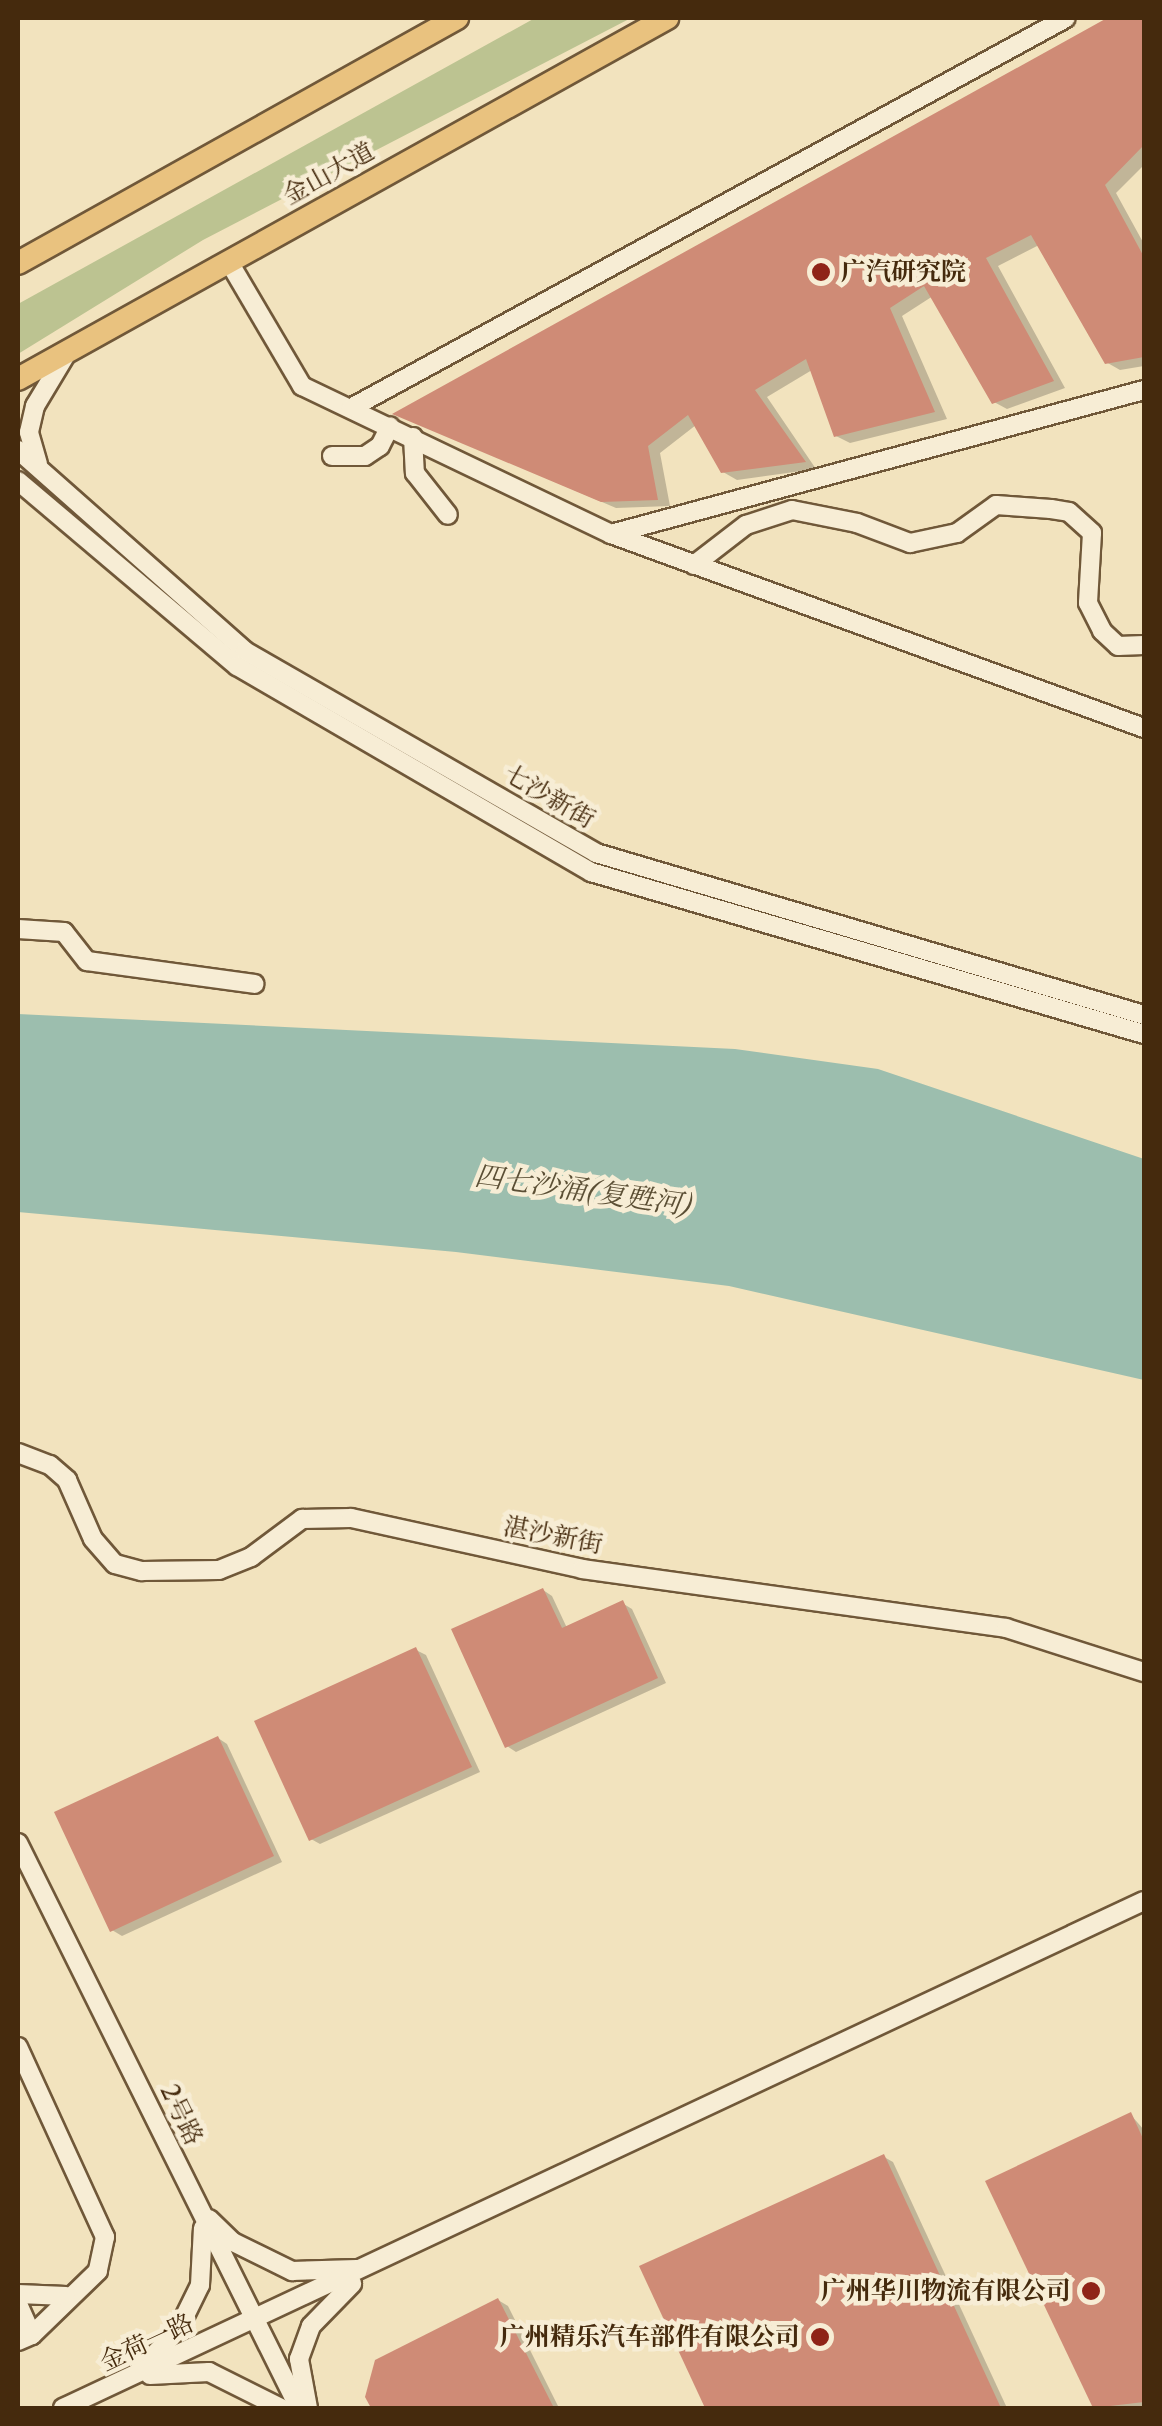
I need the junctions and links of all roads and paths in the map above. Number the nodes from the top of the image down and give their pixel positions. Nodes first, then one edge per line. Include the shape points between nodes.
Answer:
1 (457, 18) edge
2 (667, 18) edge
3 (1066, 18) edge
4 (229, 262) junction
5 (18, 263) edge
6 (76, 346) junction
7 (18, 379) edge
8 (1144, 390) edge
9 (351, 408) junction
10 (390, 426) junction
11 (413, 437) junction
12 (18, 450) edge
13 (332, 456) dead end
14 (44, 473) junction
15 (18, 482) edge
16 (448, 515) dead end
17 (611, 534) junction
18 (694, 565) junction
19 (1144, 645) edge
20 (1144, 728) edge
21 (18, 929) edge
22 (254, 984) dead end
23 (1144, 1015) edge
24 (1144, 1034) edge
25 (18, 1453) edge
26 (1144, 1672) edge
27 (18, 1843) edge
28 (1144, 1901) edge
29 (18, 2046) edge
30 (201, 2212) junction
31 (372, 2267) junction
32 (18, 2294) edge
33 (66, 2296) junction
34 (18, 2304) edge
35 (252, 2322) junction
36 (24, 2338) edge
37 (130, 2378) junction
38 (63, 2408) edge
39 (281, 2408) edge
40 (299, 2408) edge
41 (308, 2408) edge

1 - 5 main road
2 - 4 main road, 金山大道
3 - 9 street
4 - 6 main road, 金山大道
4 - 9 street via 302,386
6 - 7 main road, 金山大道
6 - 14 street via 58,362 35,406 32,454
8 - 17 street
9 - 10 street
10 - 11 street
10 - 13 street via 380,446 365,456
11 - 16 street via 415,473
11 - 17 street
12 - 14 street, 七沙新街
14 - 23 street, 七沙新街 via 245,651 596,852
15 - 24 street, 七沙新街 via 238,666 591,872
17 - 18 street
18 - 19 street via 746,524 792,510 910,543 957,533 996,505 1068,512 1092,533 1088,603 1102,631 1118,646
18 - 20 street
21 - 22 street via 64,932 87,961
25 - 26 street, 湛沙新街 via 67,1480 94,1538 116,1564 142,1572 219,1570 251,1558 302,1520 351,1518 582,1569 1006,1628
27 - 30 street, 2号路
28 - 31 street, 金荷一路
29 - 33 street via 105,2237 98,2271
30 - 31 street via 233,2242 292,2270
30 - 35 street, 2号路
30 - 37 street via 200,2285 178,2330
31 - 35 street, 金荷一路
31 - 41 street via 312,2326 300,2359
32 - 33 street
33 - 36 street
34 - 36 street
35 - 37 street, 金荷一路
35 - 40 street, 2号路
37 - 38 street, 金荷一路
37 - 39 street via 209,2372

